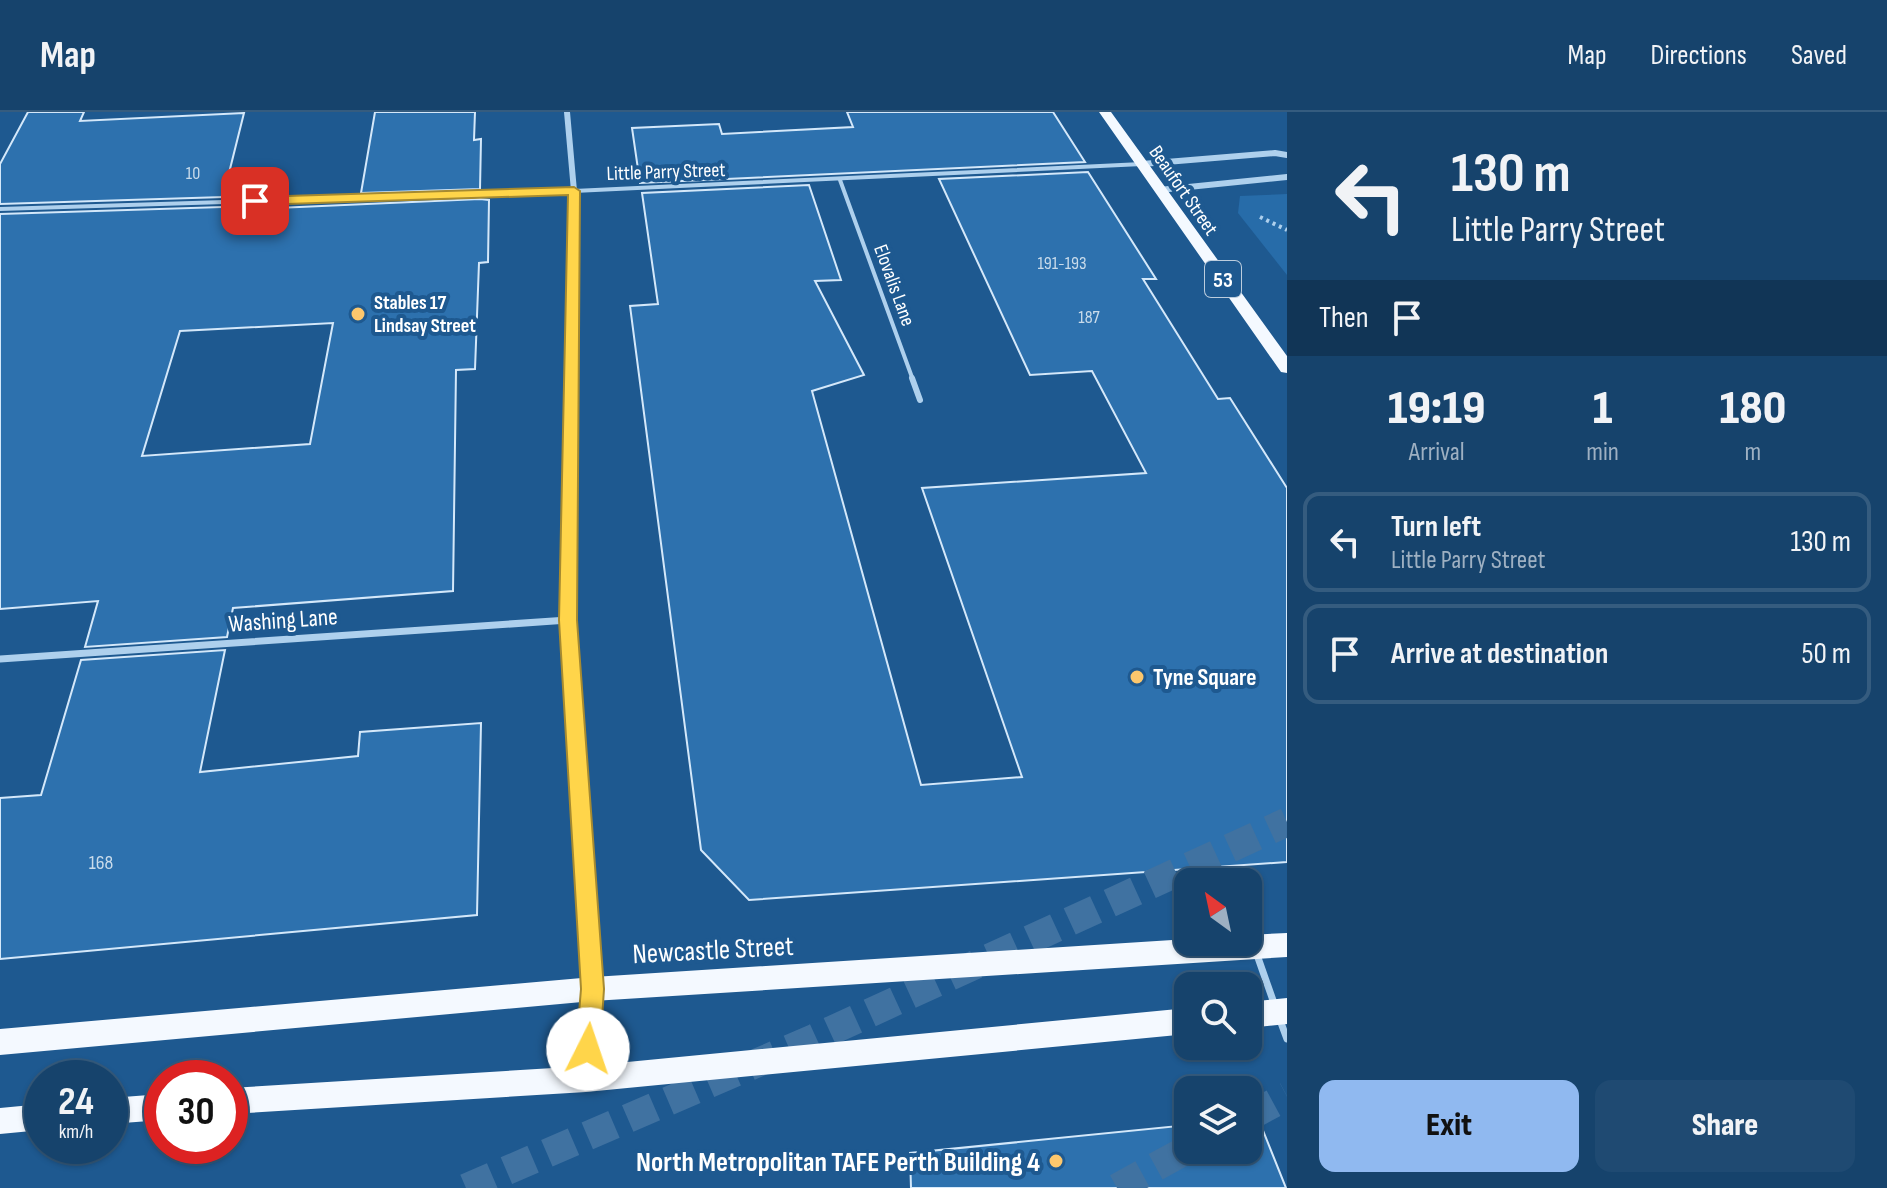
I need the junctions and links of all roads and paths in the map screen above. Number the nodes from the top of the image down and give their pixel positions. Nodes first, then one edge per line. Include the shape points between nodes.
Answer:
1 (567, 112) edge
2 (1105, 112) edge
3 (1287, 155) edge
4 (1142, 164) junction
5 (1287, 177) edge
6 (840, 180) junction
7 (1159, 190) junction
8 (574, 191) junction
9 (0, 209) edge
10 (1287, 368) edge
11 (920, 400) dead end
12 (568, 620) junction
13 (0, 659) edge
14 (1287, 945) edge
15 (1262, 947) edge
16 (1174, 953) edge
17 (1258, 956) edge
18 (593, 989) junction
19 (1282, 1012) edge
20 (1262, 1014) edge
21 (1174, 1022) edge
22 (1287, 1039) edge
23 (0, 1042) edge
24 (586, 1079) junction
25 (248, 1100) edge
26 (24, 1119) edge
27 (0, 1121) edge

1 - 8 street
2 - 4 main road, Beaufort Street / 53
3 - 4 street
4 - 6 lane, Little Parry Street
4 - 7 main road, Beaufort Street / 53
5 - 7 street
6 - 8 lane, Little Parry Street
6 - 11 lane, Elovalis Lane
7 - 10 main road, Beaufort Street / 53
8 - 9 lane, Little Parry Street
8 - 12 street
12 - 13 street, Washing Lane
12 - 18 street
14 - 15 main road, Newcastle Street
16 - 18 main road, Newcastle Street
17 - 19 lane
18 - 23 main road, Newcastle Street
18 - 24 street
19 - 20 main road
19 - 22 lane
21 - 24 main road
24 - 25 main road
26 - 27 main road

